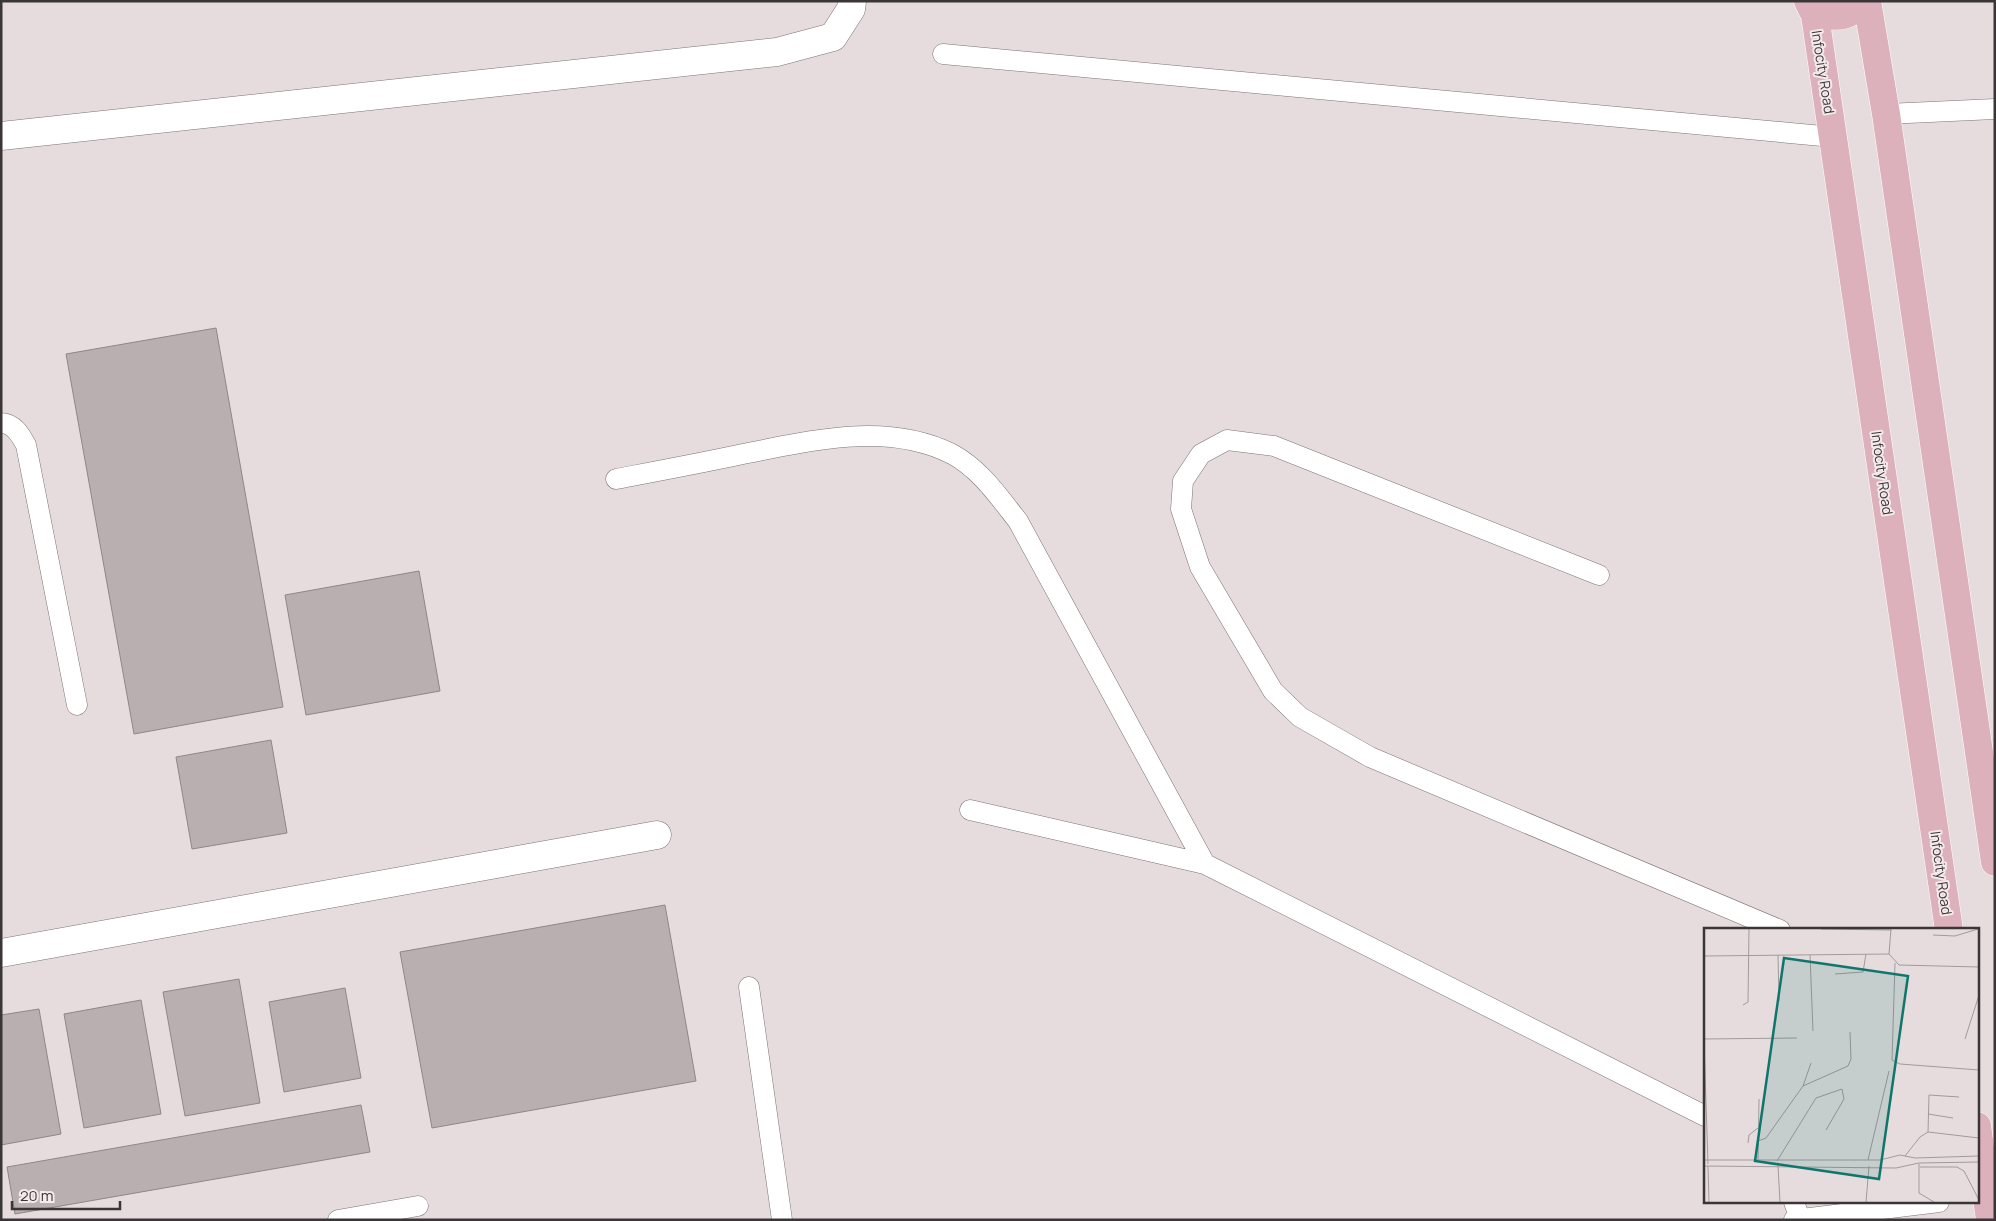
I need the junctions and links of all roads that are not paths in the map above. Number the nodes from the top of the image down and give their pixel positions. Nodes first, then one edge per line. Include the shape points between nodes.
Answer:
1 (852, 1) edge
2 (1866, 1) edge
3 (1812, 8) edge
4 (943, 54) dead end
5 (1995, 109) edge
6 (1886, 114) junction
7 (1, 136) edge
8 (1833, 137) junction
9 (1, 423) edge
10 (616, 479) dead end
11 (1599, 575) dead end
12 (77, 705) dead end
13 (970, 810) dead end
14 (657, 835) dead end
15 (1995, 862) edge
16 (1205, 864) junction
17 (1775, 928) edge
18 (1950, 928) edge
19 (1, 953) edge
20 (749, 988) dead end
21 (1704, 1115) edge
22 (1978, 1136) edge
23 (1915, 1204) edge
24 (1985, 1204) edge
25 (418, 1206) dead end
26 (1796, 1214) edge
27 (338, 1220) edge
28 (782, 1220) edge

1 - 7 street via 851,9 832,37 777,52
2 - 3 main road, Infocity Road via 1854,12 1841,16
2 - 6 main road, Infocity Road
3 - 8 main road, Infocity Road
4 - 8 lane
5 - 6 lane
6 - 15 main road, Infocity Road
8 - 18 main road, Infocity Road
9 - 12 lane via 7,423 19,432 26,445
10 - 16 lane via 815,440 876,435 916,440 953,455 989,484 1018,521
11 - 17 lane via 1274,446 1227,440 1201,454 1183,480 1181,509 1200,568 1273,691 1300,717 1370,757
13 - 16 lane
14 - 19 street
16 - 21 lane
20 - 28 lane
22 - 24 main road
23 - 26 lane
25 - 27 lane

